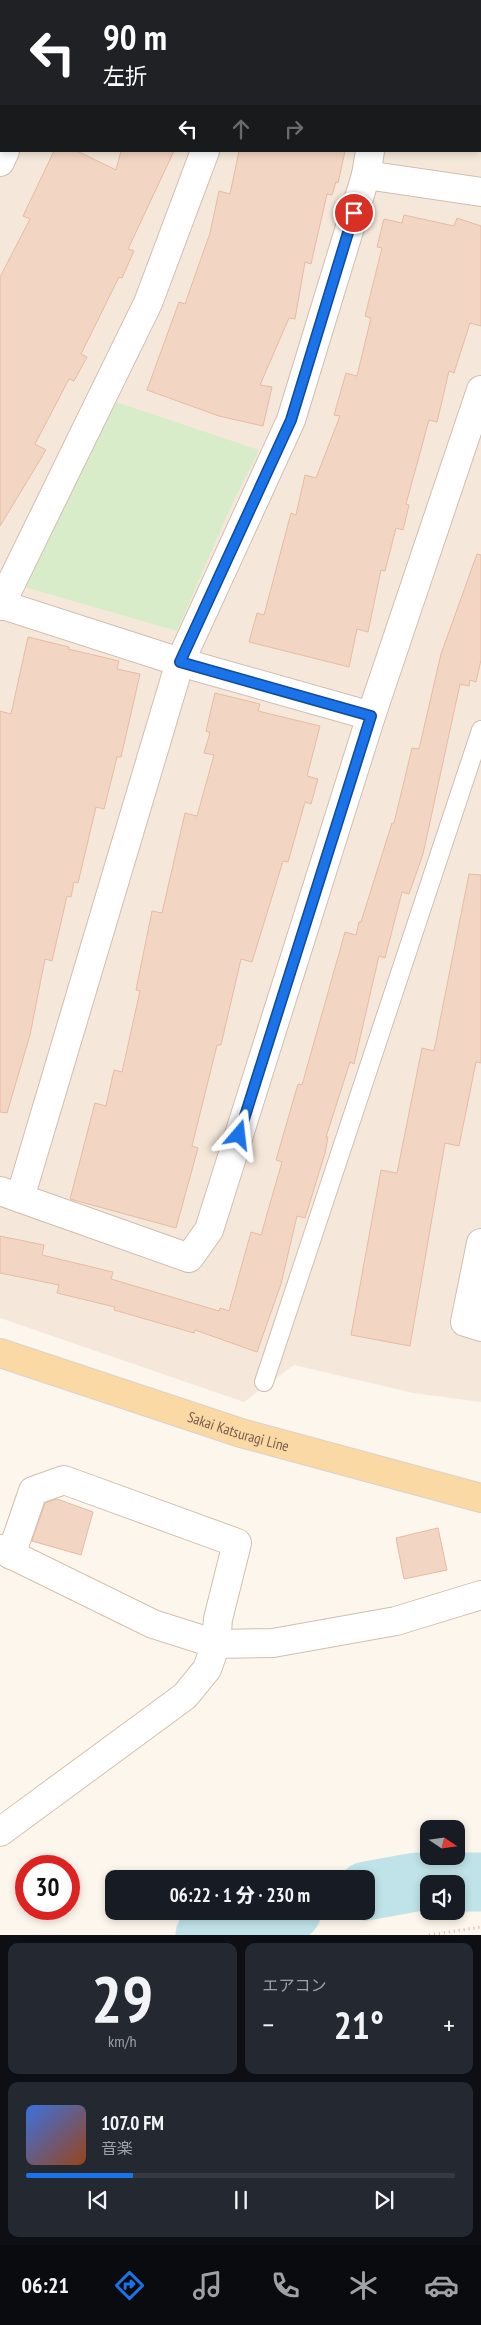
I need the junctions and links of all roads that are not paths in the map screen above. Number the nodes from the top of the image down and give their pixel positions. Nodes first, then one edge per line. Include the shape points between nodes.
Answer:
1 (205, 152) edge
2 (368, 163) edge
3 (481, 192) edge
4 (481, 390) edge
5 (0, 605) edge
6 (180, 662) junction
7 (371, 716) junction
8 (481, 730) edge
9 (10, 1195) edge
10 (481, 1243) edge
11 (481, 1327) edge
12 (0, 1353) edge
13 (264, 1382) dead end
14 (481, 1498) edge
15 (6, 1552) edge
16 (481, 1595) edge
17 (216, 1644) junction
18 (0, 1832) edge

1 - 5 street via 148,303
2 - 3 street
2 - 6 street via 291,420
4 - 7 street
5 - 6 street
6 - 7 street
6 - 9 street
7 - 9 street via 209,1230 189,1258
8 - 13 lane
10 - 11 street via 464,1322
12 - 14 main road, Sakai Katsuragi Line via 241,1433
15 - 17 street via 152,1624
15 - 17 street via 33,1491 64,1480 238,1543 218,1619
16 - 17 street via 396,1621 273,1643
17 - 18 street via 207,1669 185,1696

